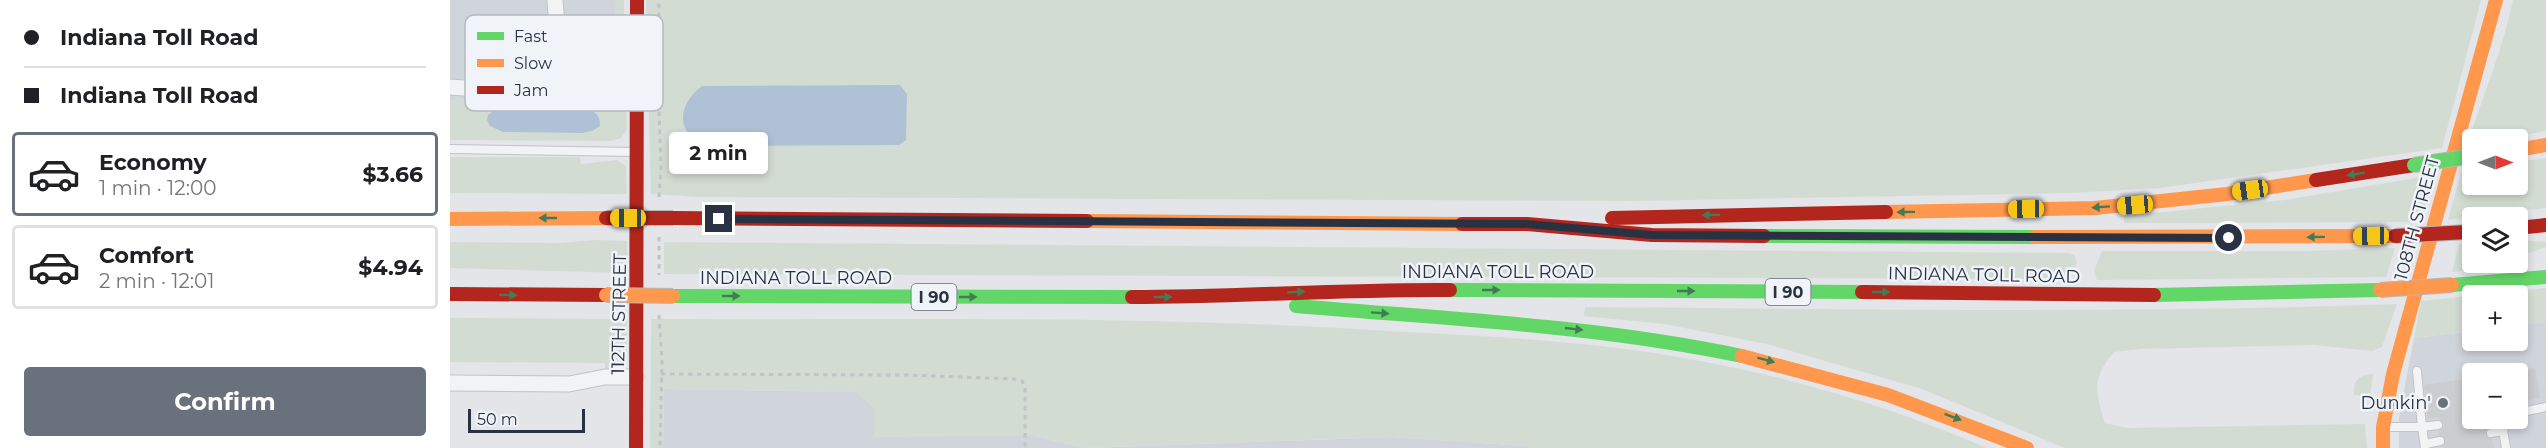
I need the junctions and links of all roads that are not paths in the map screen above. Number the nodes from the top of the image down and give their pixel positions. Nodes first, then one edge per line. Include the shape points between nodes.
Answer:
1 (555, 0) edge
2 (2496, 0) edge
3 (556, 15) edge
4 (450, 87) edge
5 (465, 87) edge
6 (637, 111) edge
7 (2546, 146) edge
8 (2528, 148) edge
9 (450, 149) edge
10 (637, 152) junction
11 (2462, 158) edge
12 (450, 219) edge
13 (1527, 224) junction
14 (2546, 225) edge
15 (2528, 227) edge
16 (2462, 232) edge
17 (2546, 277) edge
18 (450, 294) edge
19 (1196, 297) junction
20 (2417, 371) dead end
21 (636, 377) junction
22 (450, 383) edge
23 (2546, 407) edge
24 (2528, 411) edge
25 (2438, 425) dead end
26 (2384, 427) junction
27 (2422, 427) junction
28 (2503, 431) joint
29 (2491, 433) dead end
30 (2440, 441) dead end
31 (2425, 446) edge
32 (636, 448) edge
33 (2026, 448) edge
34 (2383, 448) edge
35 (2506, 448) edge

1 - 3 street
2 - 26 main road, 108TH STREET via 2392,374
4 - 5 street
6 - 10 main road, 112TH STREET
7 - 8 main road
9 - 10 lane
10 - 21 main road, 112TH STREET
11 -> 13 main road, bridge via 2227,194 2095,208 1650,216
13 -> 12 main road, INDIANA TOLL ROAD, bridge
16 -> 13 main road, INDIANA TOLL ROAD, bridge via 2276,238 1652,235
14 - 15 main road
19 -> 17 main road, INDIANA TOLL ROAD / I 90, bridge via 1361,289 2271,296
18 -> 19 main road, INDIANA TOLL ROAD / I 90, bridge
19 -> 33 main road via 1546,326 1647,338 1754,357 1953,416
20 - 27 lane
21 - 22 street via 605,377 569,384
21 - 32 main road, 112TH STREET
23 - 24 lane
25 - 27 lane
26 - 27 lane
26 - 34 main road, 108TH STREET
27 - 31 lane
28 - 29 lane
28 - 35 lane
30 - 31 lane

